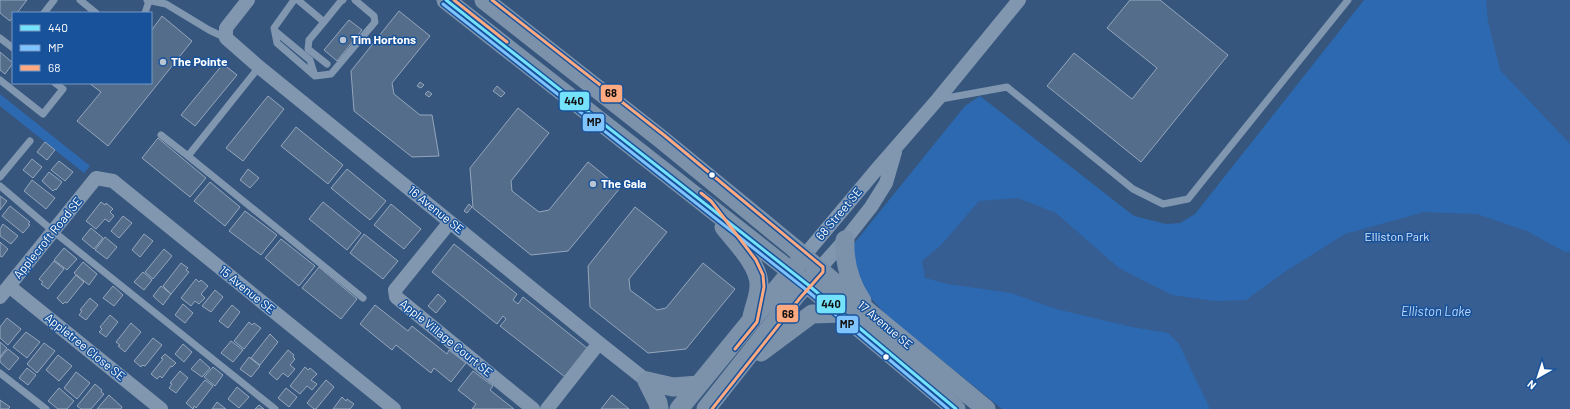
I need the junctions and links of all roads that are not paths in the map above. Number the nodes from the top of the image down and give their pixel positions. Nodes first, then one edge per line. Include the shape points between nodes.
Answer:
1 (54, 0) edge
2 (80, 0) edge
3 (248, 0) edge
4 (294, 0) edge
5 (298, 0) edge
6 (343, 0) edge
7 (354, 0) edge
8 (446, 0) edge
9 (484, 0) edge
10 (1019, 0) edge
11 (1348, 0) edge
12 (148, 1) edge
13 (45, 12) edge
14 (95, 12) edge
15 (144, 12) edge
16 (324, 22) junction
17 (0, 38) edge
18 (226, 38) junction
19 (12, 47) edge
20 (327, 64) dead end
21 (260, 67) junction
22 (0, 80) edge
23 (56, 84) edge
24 (938, 99) junction
25 (161, 135) dead end
26 (30, 141) dead end
27 (895, 150) junction
28 (188, 156) junction
29 (0, 178) edge
30 (96, 178) joint
31 (0, 186) edge
32 (707, 204) junction
33 (450, 222) junction
34 (54, 231) junction
35 (845, 240) junction
36 (804, 256) junction
37 (819, 269) junction
38 (791, 272) junction
39 (807, 284) junction
40 (9, 286) junction
41 (0, 297) edge
42 (363, 298) dead end
43 (843, 313) junction
44 (871, 314) junction
45 (752, 320) junction
46 (599, 344) junction
47 (738, 370) junction
48 (0, 373) edge
49 (647, 381) junction
50 (698, 385) junction
51 (46, 409) edge
52 (161, 409) edge
53 (275, 409) edge
54 (394, 409) edge
55 (533, 409) edge
56 (547, 409) edge
57 (659, 409) edge
58 (678, 409) edge
59 (706, 409) edge
60 (956, 409) edge
61 (986, 409) edge

1 - 13 lane
2 - 14 lane
3 - 18 street via 226,28
4 - 7 lane via 274,28 277,43 315,76 331,74 375,22 374,16
5 - 16 lane
6 - 16 lane
8 - 32 main road, 17 Avenue SE
9 - 36 main road, 17 Avenue SE via 661,139
10 - 24 street, 68 Street SE
11 - 24 lane via 1188,199 1162,204 1133,189 1007,87
12 - 15 lane
12 - 18 lane via 166,4
16 - 20 lane via 309,40 308,49
17 - 19 lane
18 - 21 street, 16 Avenue SE
21 - 28 lane
21 - 33 street, 16 Avenue SE
22 - 23 lane via 43,114 63,89
24 - 27 street, 68 Street SE
25 - 28 lane
26 - 29 lane
27 - 35 street, 68 Street SE via 886,183
27 - 36 street, 68 Street SE
28 - 42 lane
30 - 34 street, Applecroft Road SE
30 - 54 street, 15 Avenue SE via 113,181
31 - 34 lane
32 - 38 main road, 17 Avenue SE
32 - 45 main road via 752,263 758,276 759,286
33 - 46 street, 16 Avenue SE
33 - 55 street, Apple Village Court SE via 395,290 396,297
34 - 40 street, Applecroft Road SE
34 - 53 lane
35 - 37 street, 68 Street SE
35 - 44 main road via 844,256 850,275 859,296
36 - 37 main road, 17 Avenue SE
36 - 38 main road, 68 Street SE
37 - 39 main road, 68 Street SE
37 - 44 main road, 17 Avenue SE
38 - 39 main road, 17 Avenue SE
38 - 45 main road, 68 Street SE
39 - 43 main road, 17 Avenue SE
39 - 47 main road, 68 Street SE
40 - 41 street, Applecroft Road SE
40 - 52 street, Appletree Close SE
43 - 47 main road via 812,314
43 - 60 main road, 17 Avenue SE
44 - 61 main road, 17 Avenue SE
45 - 50 main road, 68 Street SE
46 - 49 street, 16 Avenue SE
46 - 56 street
47 - 59 main road, 68 Street SE
48 - 51 lane
49 - 50 main road via 673,387
49 - 57 main road
50 - 58 main road, 68 Street SE

